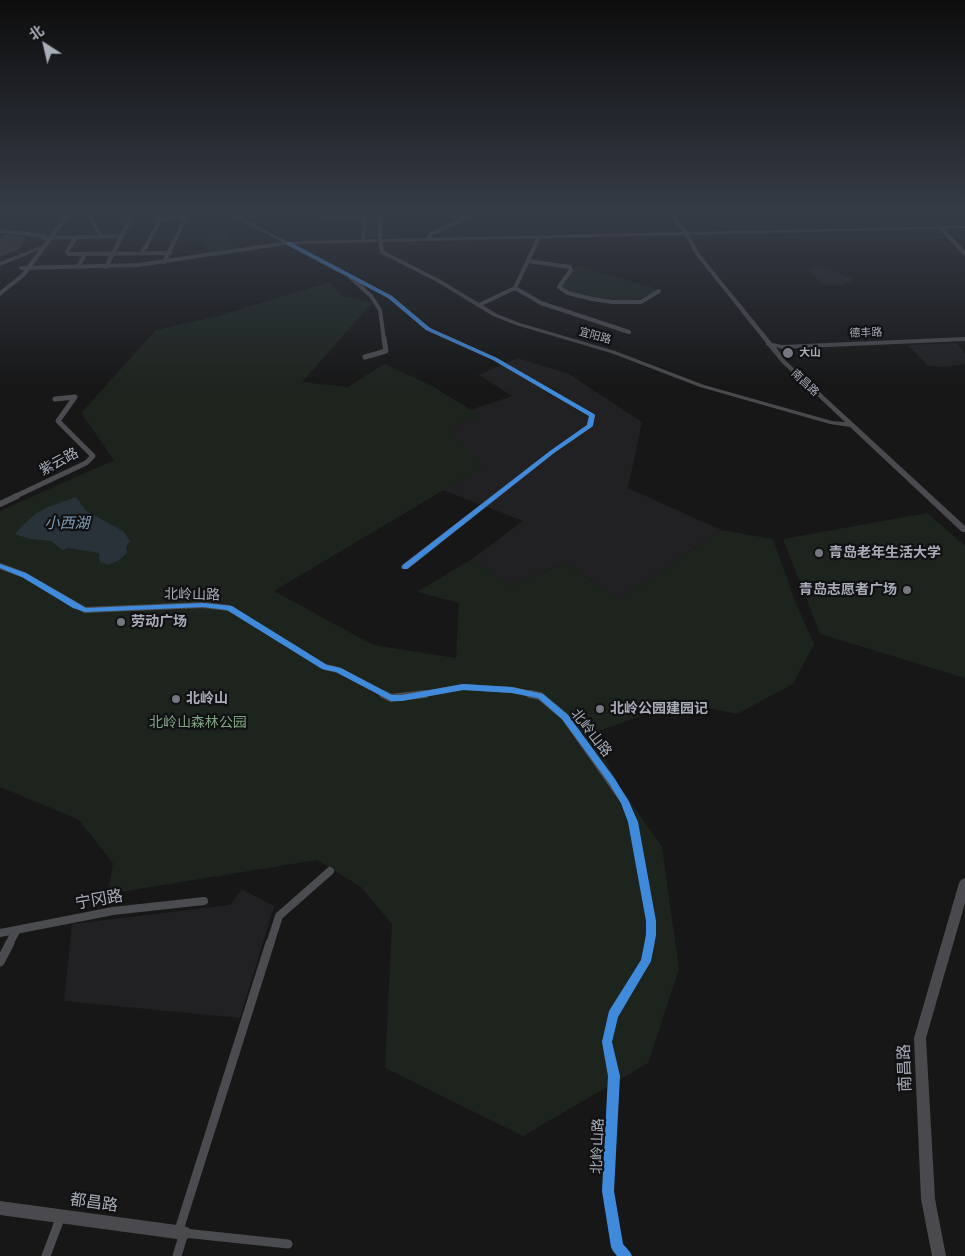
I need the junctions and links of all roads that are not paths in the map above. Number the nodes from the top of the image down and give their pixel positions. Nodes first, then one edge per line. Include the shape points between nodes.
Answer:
1 (20, 273) edge
2 (23, 273) edge
3 (343, 273) edge
4 (422, 273) edge
5 (522, 273) edge
6 (569, 273) edge
7 (712, 273) edge
8 (349, 276) junction
9 (515, 288) junction
10 (0, 289) edge
11 (659, 291) dead end
12 (0, 294) edge
13 (479, 305) junction
14 (629, 332) dead end
15 (965, 339) edge
16 (768, 344) junction
17 (365, 357) dead end
18 (55, 399) dead end
19 (851, 424) junction
20 (0, 504) edge
21 (965, 530) edge
22 (0, 566) edge
23 (405, 567) dead end
24 (330, 871) dead end
25 (965, 884) edge
26 (204, 901) dead end
27 (16, 931) junction
28 (0, 934) edge
29 (0, 962) edge
30 (0, 1208) edge
31 (61, 1216) junction
32 (181, 1233) junction
33 (288, 1244) dead end
34 (46, 1256) edge
35 (177, 1256) edge
36 (626, 1256) edge
37 (939, 1256) edge

1 - 10 main road
2 - 12 main road via 20,279
3 - 8 main road
4 - 13 main road, 宜阳路
5 - 9 street
6 - 11 street via 560,287 568,293 592,299 641,302
7 - 16 main road, 南昌路
8 - 17 street via 371,296 380,310 386,350
8 - 23 main road via 390,297 428,329 495,359 592,415 590,426
9 - 13 street
9 - 14 street via 540,303
13 - 19 main road, 宜阳路 via 518,324 613,352 702,386 832,423
15 - 16 main road, 德丰路 via 782,347
16 - 19 main road, 南昌路 via 806,385
18 - 20 street, 紫云路 via 76,397 58,421 93,456 86,463
19 - 21 main road, 南昌路
22 - 36 street, 北岭山路 via 24,575 85,610 203,605 229,608 324,667 338,670 391,698 463,687 512,690 540,696 565,717 625,802 633,822 652,921 646,962 613,1015 607,1042 614,1076 608,1191 617,1247
24 - 32 street via 279,916
25 - 37 main road, 南昌路 via 920,1038 928,1199
26 - 27 street, 宁冈路 via 113,912
27 - 28 street, 宁冈路
27 - 29 street
30 - 31 main road, 都昌路
31 - 32 main road, 都昌路
31 - 34 street
32 - 33 street
32 - 35 street

